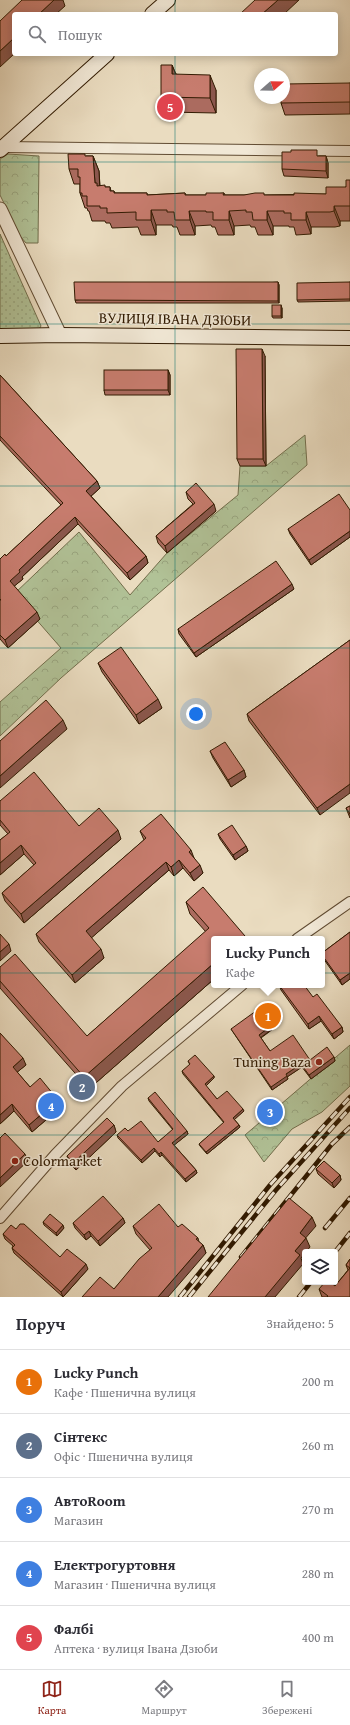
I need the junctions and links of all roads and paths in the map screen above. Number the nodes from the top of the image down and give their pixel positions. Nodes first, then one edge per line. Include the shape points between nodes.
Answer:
1 (168, 0) edge
2 (154, 12) edge
3 (105, 56) edge
4 (1, 148) edge
5 (350, 151) edge
6 (0, 208) edge
7 (60, 335) junction
8 (0, 336) edge
9 (350, 338) edge
10 (350, 902) edge
11 (301, 936) edge
12 (238, 988) edge
13 (0, 1218) edge

1 - 2 main road
3 - 4 main road
4 - 5 street
6 - 7 street
7 - 8 main road, ВУЛИЦЯ ІВАНА ДЗЮБИ
7 - 9 main road, ВУЛИЦЯ ІВАНА ДЗЮБИ
10 - 11 street
12 - 13 street via 122,1086 55,1155

